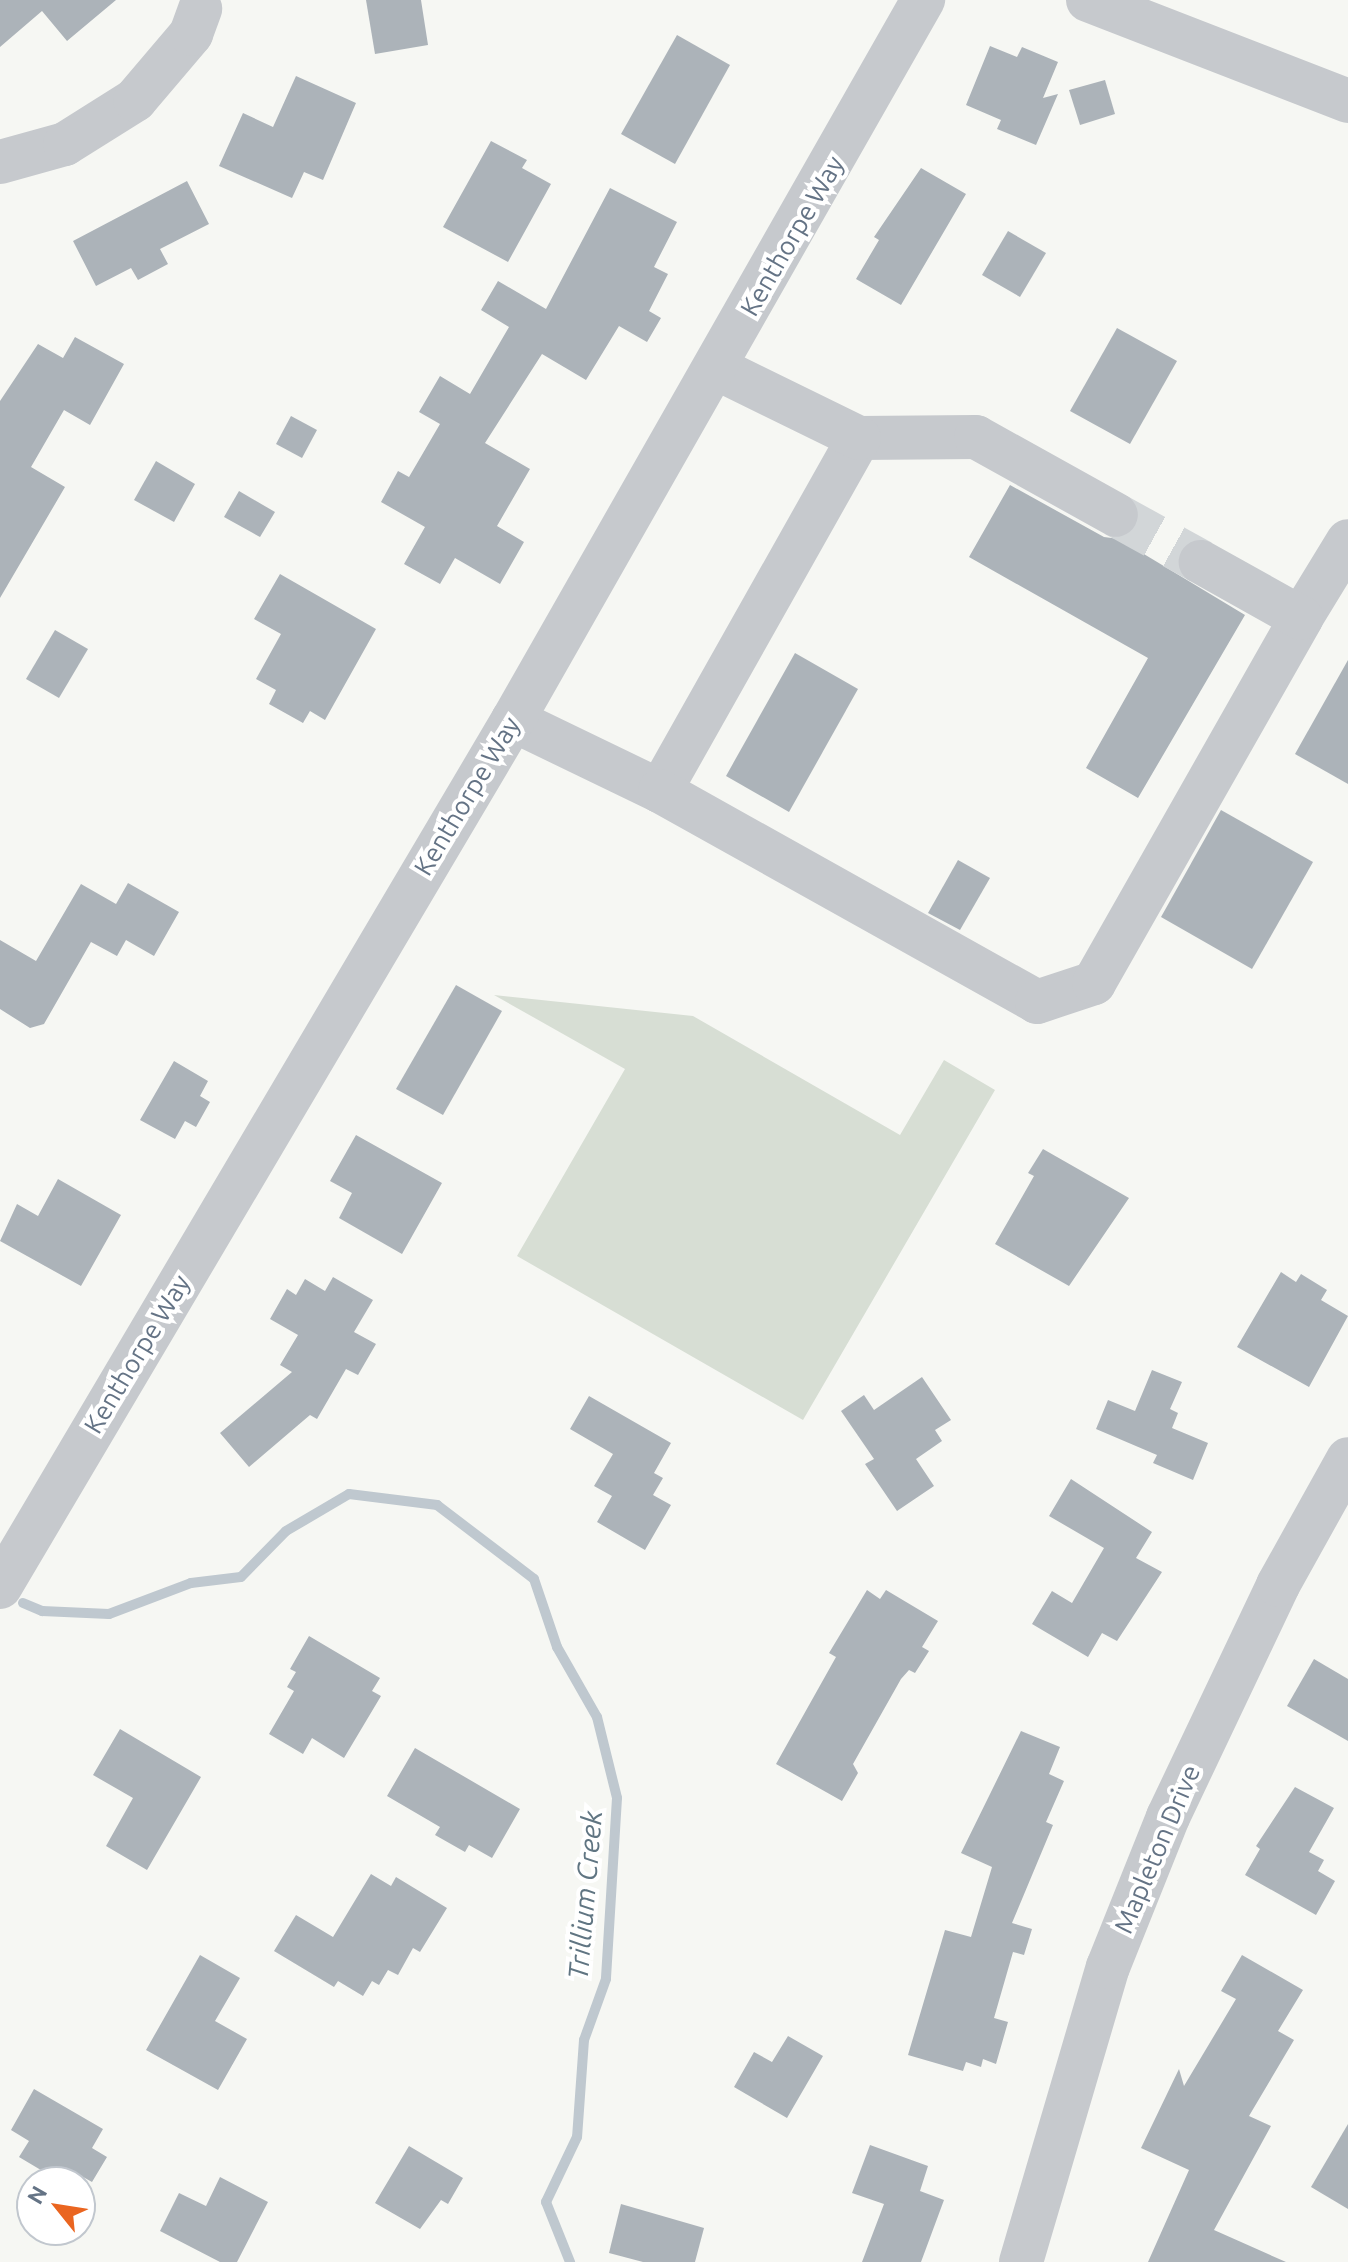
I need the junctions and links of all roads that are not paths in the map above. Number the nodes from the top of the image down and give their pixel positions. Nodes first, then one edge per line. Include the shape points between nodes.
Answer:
1 (923, 0) edge
2 (1088, 0) edge
3 (200, 9) dead end
4 (1348, 101) edge
5 (0, 162) edge
6 (716, 368) junction
7 (859, 438) junction
8 (1116, 515) tunnel mouth
9 (1348, 541) edge
10 (1201, 562) tunnel mouth
11 (1301, 618) junction
12 (513, 720) junction
13 (660, 791) junction
14 (1348, 1459) edge
15 (0, 1587) edge
16 (1021, 2262) edge

1 - 6 street, Kenthorpe Way
2 - 4 street
3 - 5 street via 191,34 135,100 65,144
6 - 7 street
6 - 12 street, Kenthorpe Way
7 - 8 street via 976,437
7 - 13 street
9 - 11 street
10 - 11 street
11 - 13 street via 1094,983 1037,1002
12 - 13 street
12 - 15 street, Kenthorpe Way
14 - 16 street, Mapleton Drive via 1278,1585 1154,1853 1108,1967

